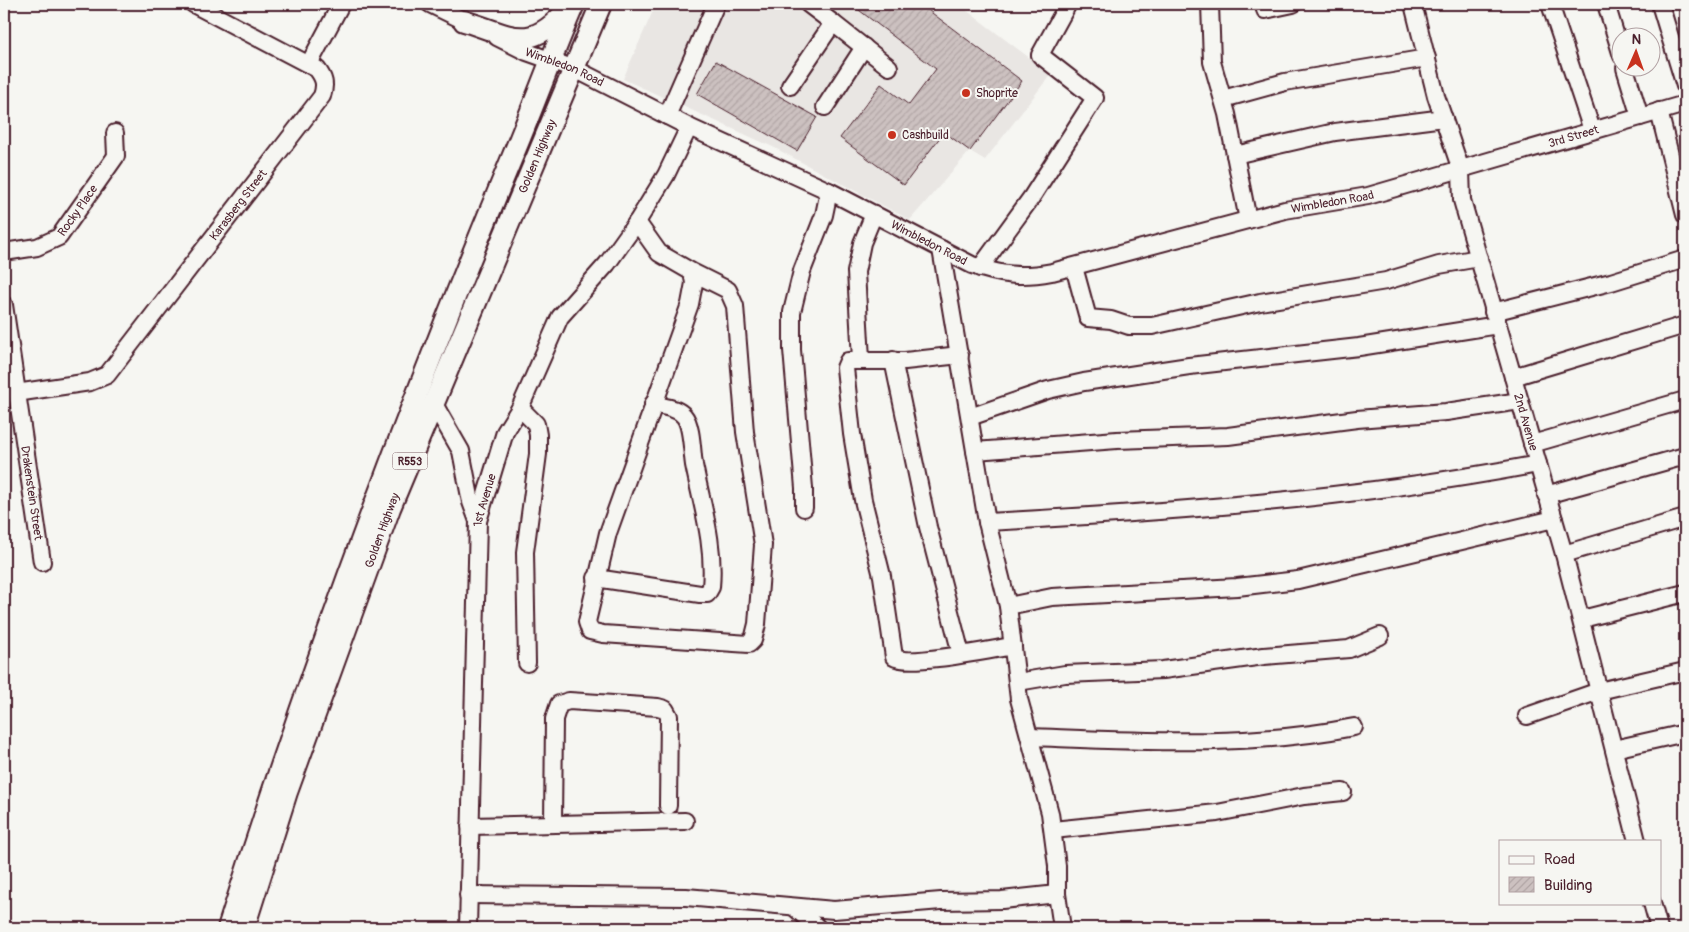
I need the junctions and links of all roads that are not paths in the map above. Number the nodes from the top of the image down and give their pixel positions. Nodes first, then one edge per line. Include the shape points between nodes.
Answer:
1 (193, 4) edge
2 (341, 4) edge
3 (430, 4) edge
4 (574, 4) edge
5 (601, 4) edge
6 (716, 4) edge
7 (808, 4) edge
8 (1068, 4) edge
9 (1210, 4) edge
10 (1293, 4) edge
11 (1413, 4) edge
12 (1550, 4) edge
13 (1606, 4) edge
14 (1660, 4) edge
15 (1265, 10) dead end
16 (464, 21) junction
17 (833, 23) junction
18 (1613, 28) edge
19 (864, 47) junction
20 (1427, 58) junction
21 (549, 61) junction
22 (309, 64) junction
23 (890, 67) dead end
24 (575, 69) junction
25 (1628, 78) edge
26 (790, 86) dead end
27 (1685, 86) edge
28 (1223, 99) junction
29 (1685, 104) edge
30 (825, 107) dead end
31 (1659, 111) junction
32 (667, 116) junction
33 (1640, 116) junction
34 (1444, 118) junction
35 (689, 127) junction
36 (1592, 130) junction
37 (115, 133) dead end
38 (1235, 154) junction
39 (1461, 170) junction
40 (829, 191) junction
41 (1684, 207) edge
42 (874, 214) junction
43 (1248, 220) junction
44 (637, 222) junction
45 (941, 249) junction
46 (4, 252) edge
47 (1479, 258) junction
48 (1685, 260) edge
49 (1074, 267) junction
50 (980, 268) junction
51 (692, 272) junction
52 (4, 305) edge
53 (1496, 319) junction
54 (1685, 325) edge
55 (960, 355) junction
56 (861, 359) junction
57 (892, 360) junction
58 (1514, 377) junction
59 (16, 393) junction
60 (1685, 400) edge
61 (1520, 401) junction
62 (434, 404) junction
63 (653, 404) junction
64 (520, 408) junction
65 (970, 418) junction
66 (1532, 444) junction
67 (975, 451) junction
68 (1685, 456) edge
69 (1538, 464) junction
70 (1546, 495) junction
71 (804, 508) dead end
72 (1685, 518) edge
73 (1554, 519) junction
74 (478, 522) junction
75 (987, 522) junction
76 (1564, 554) junction
77 (42, 562) dead end
78 (596, 578) junction
79 (1685, 594) edge
80 (1008, 606) junction
81 (1582, 619) junction
82 (1380, 636) dead end
83 (1013, 646) junction
84 (961, 654) junction
85 (527, 663) dead end
86 (1685, 671) edge
87 (1018, 682) junction
88 (1599, 691) junction
89 (1527, 716) dead end
90 (1354, 727) dead end
91 (1685, 733) edge
92 (1030, 737) junction
93 (1614, 749) junction
94 (1343, 792) dead end
95 (668, 806) dead end
96 (685, 821) dead end
97 (553, 824) junction
98 (470, 826) junction
99 (1052, 830) junction
100 (1637, 840) edge
101 (1057, 894) junction
102 (468, 895) junction
103 (1652, 904) edge
104 (794, 907) junction
105 (228, 928) edge
106 (244, 928) edge
107 (468, 928) edge
108 (818, 928) edge
109 (1062, 928) edge
110 (1659, 928) edge

1 - 22 street, Karasberg Street
2 - 22 street
3 - 16 street, Wimbledon Road
4 - 16 main road via 548,30 525,38
4 - 21 main road, Golden Highway / R553
5 - 24 main road, Golden Highway / R553
6 - 32 street
7 - 17 street
8 - 50 street via 1040,55 1095,98 1031,198
9 - 28 street via 1212,62
10 - 15 street
11 - 20 street, 2nd Avenue
12 - 36 street
13 - 18 street
14 - 27 street
16 - 21 street, Wimbledon Road
17 - 19 street
17 - 26 street
19 - 23 street
19 - 30 street
20 - 28 street via 1285,82
20 - 34 street, 2nd Avenue
21 - 24 street, Wimbledon Road
21 - 105 main road, Golden Highway / R553 via 339,599 272,788
22 - 59 street, Karasberg Street via 324,79 322,96 108,375 90,382
24 - 32 street, Wimbledon Road
24 - 62 main road, Golden Highway / R553
25 - 33 street
28 - 38 street
29 - 31 street, 3rd Street
31 - 33 street, 3rd Street
31 - 41 street
32 - 35 street, Wimbledon Road
33 - 36 street, 3rd Street
34 - 38 street via 1335,132
34 - 39 street, 2nd Avenue
35 - 40 street, Wimbledon Road
35 - 44 street, 1st Avenue via 666,175
36 - 39 street, 3rd Street
37 - 46 street, Rocky Place via 116,156 59,237 37,247
38 - 43 street
39 - 43 street, Wimbledon Road via 1368,196 1285,210
39 - 47 street, 2nd Avenue via 1462,200
40 - 42 street, Wimbledon Road
40 - 71 street via 824,215 802,270 792,312
42 - 45 street, Wimbledon Road
42 - 56 street via 862,243 856,272
43 - 49 street, Wimbledon Road
44 - 51 street via 658,253
44 - 64 street, 1st Avenue via 607,264 560,317
45 - 50 street, Wimbledon Road
45 - 55 street
47 - 49 street via 1439,265 1386,281 1260,302 1152,326 1129,326 1088,318
47 - 53 street, 2nd Avenue
48 - 53 street
49 - 50 street, Wimbledon Road via 1018,276 995,274
51 - 63 street via 694,282 690,304
51 - 78 street via 728,290 735,306 745,432 763,544 753,640 749,644 733,644 590,631 587,619
52 - 59 street, Drakenstein Street
53 - 58 street, 2nd Avenue
53 - 65 street via 1359,347 1084,382 1048,390
54 - 58 street
55 - 57 street
55 - 65 street
56 - 57 street
56 - 84 street via 848,361 845,368 852,434 863,500 882,576 894,657 913,660
57 - 84 street via 926,517
58 - 61 street, 2nd Avenue
59 - 77 street, Drakenstein Street
60 - 66 street
61 - 66 street, 2nd Avenue
61 - 67 street via 1228,436 1117,440
62 - 74 street via 461,451
62 - 106 main road, Golden Highway / R553 via 390,508 287,792
63 - 78 street via 608,533
63 - 78 street via 673,409 688,421 694,466 708,523 711,587 707,594 700,594
64 - 74 street, 1st Avenue via 504,432
64 - 85 street via 536,424 538,435 525,552
65 - 67 street
66 - 69 street, 2nd Avenue
67 - 75 street
68 - 70 street
69 - 70 street, 2nd Avenue
69 - 75 street via 1374,490 1219,508
70 - 73 street, 2nd Avenue
72 - 76 street
73 - 76 street, 2nd Avenue
73 - 80 street via 1298,580 1237,587 1052,596
74 - 98 street, 1st Avenue
75 - 80 street
76 - 81 street, 2nd Avenue
79 - 81 street
80 - 83 street
81 - 88 street, 2nd Avenue
82 - 87 street via 1348,649 1264,656 1163,670 1065,674
83 - 84 street
83 - 87 street
86 - 88 street
87 - 92 street via 1019,699
88 - 89 street
88 - 93 street, 2nd Avenue
90 - 92 street via 1311,736 1211,741
91 - 93 street
92 - 99 street
93 - 100 street, 2nd Avenue
94 - 99 street via 1304,796 1218,813
95 - 97 street via 669,716 665,709 569,701 559,704 554,719
96 - 97 street
97 - 98 street
98 - 102 street, 1st Avenue
99 - 101 street
101 - 104 street via 834,910
101 - 109 street
102 - 104 street via 686,897
102 - 107 street, 1st Avenue
103 - 110 street
104 - 108 street

